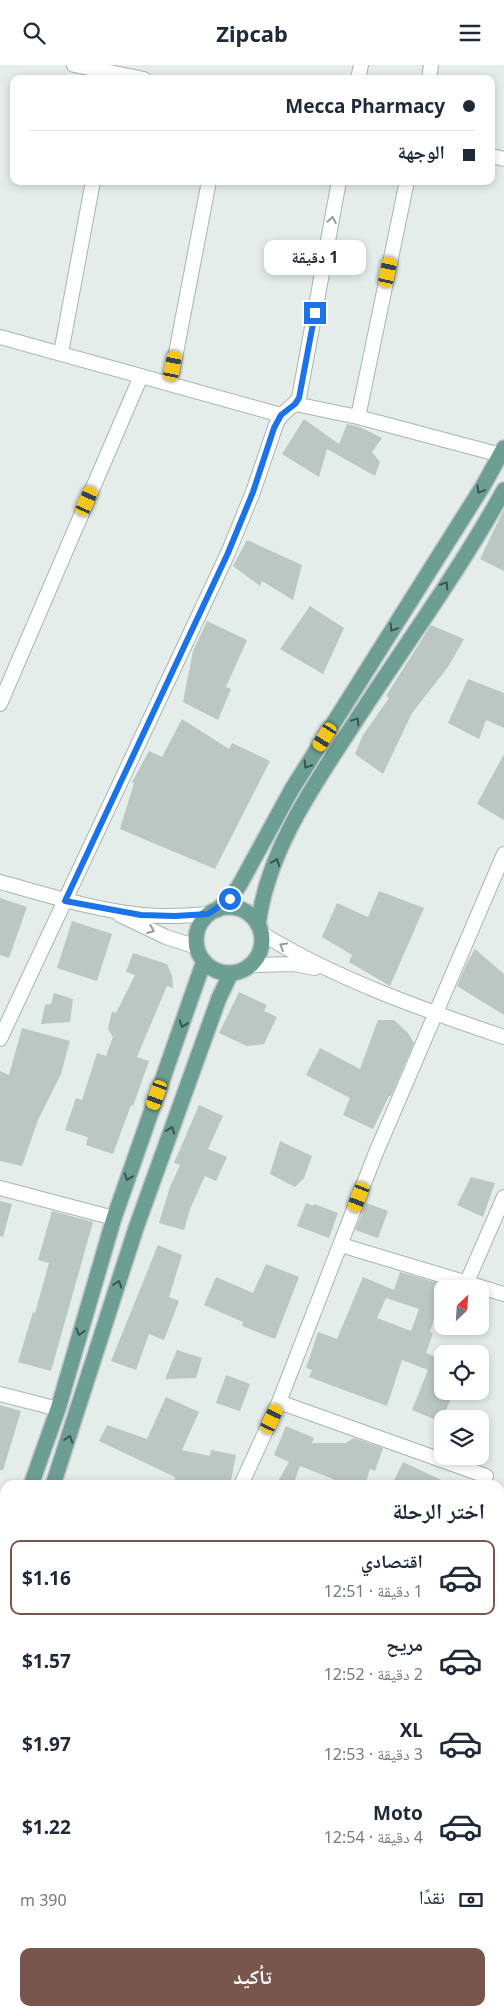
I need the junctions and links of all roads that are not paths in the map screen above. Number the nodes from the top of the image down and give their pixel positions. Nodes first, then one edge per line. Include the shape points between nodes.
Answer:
1 (74, 65) edge
2 (113, 72) edge
3 (126, 75) edge
4 (92, 185) edge
5 (208, 185) edge
6 (338, 185) edge
7 (407, 185) edge
8 (1, 339) edge
9 (61, 353) junction
10 (141, 376) junction
11 (170, 384) junction
12 (295, 404) junction
13 (281, 415) junction
14 (358, 417) junction
15 (502, 451) edge
16 (504, 490) edge
17 (0, 704) edge
18 (504, 854) edge
19 (0, 882) edge
20 (239, 886) junction
21 (264, 895) junction
22 (65, 901) junction
23 (108, 909) junction
24 (213, 912) junction
25 (260, 929) junction
26 (197, 947) junction
27 (204, 961) junction
28 (250, 965) junction
29 (231, 973) junction
30 (338, 974) junction
31 (194, 991) junction
32 (218, 998) junction
33 (435, 1013) junction
34 (504, 1037) edge
35 (0, 1039) edge
36 (0, 1188) edge
37 (504, 1197) edge
38 (114, 1218) junction
39 (341, 1245) junction
40 (460, 1280) edge
41 (468, 1280) edge
42 (489, 1289) edge
43 (504, 1294) edge
44 (0, 1394) edge
45 (279, 1403) junction
46 (58, 1409) junction
47 (486, 1476) dead end
48 (33, 1480) edge
49 (55, 1480) edge
50 (243, 1480) edge

1 - 2 street
2 - 3 street
4 - 9 street
5 - 11 street
12 -> 6 street via 302,389
7 - 14 street
8 - 9 street
9 - 10 street
10 - 11 street
10 - 17 street
11 - 13 street
12 - 13 street
12 - 14 street
13 - 22 street via 228,553
14 - 15 street
15 -> 20 main road via 478,495 292,789
21 -> 16 main road via 284,841 307,797
18 - 33 street
19 - 22 street
20 - 21 main road via 250,893
20 - 24 main road via 230,899
21 - 25 main road
22 - 23 street
22 - 35 street
23 - 24 street via 158,915
23 -> 26 street
24 - 25 main road via 236,908 253,917
24 - 26 main road via 200,924
25 - 28 main road via 260,951
30 -> 25 street via 299,955
26 - 27 main road
27 - 29 main road via 216,970
27 - 31 main road
28 - 29 main road
28 - 30 street via 294,965
29 - 32 main road
30 - 33 street
31 - 32 main road via 206,987
31 -> 38 main road
49 -> 32 main road via 136,1228
33 - 34 street
33 - 39 street
36 - 38 street
37 - 41 street
38 -> 46 main road
39 - 40 street
39 - 45 street
42 - 43 street
44 - 46 street
45 - 47 street
45 - 50 street
46 - 48 main road

